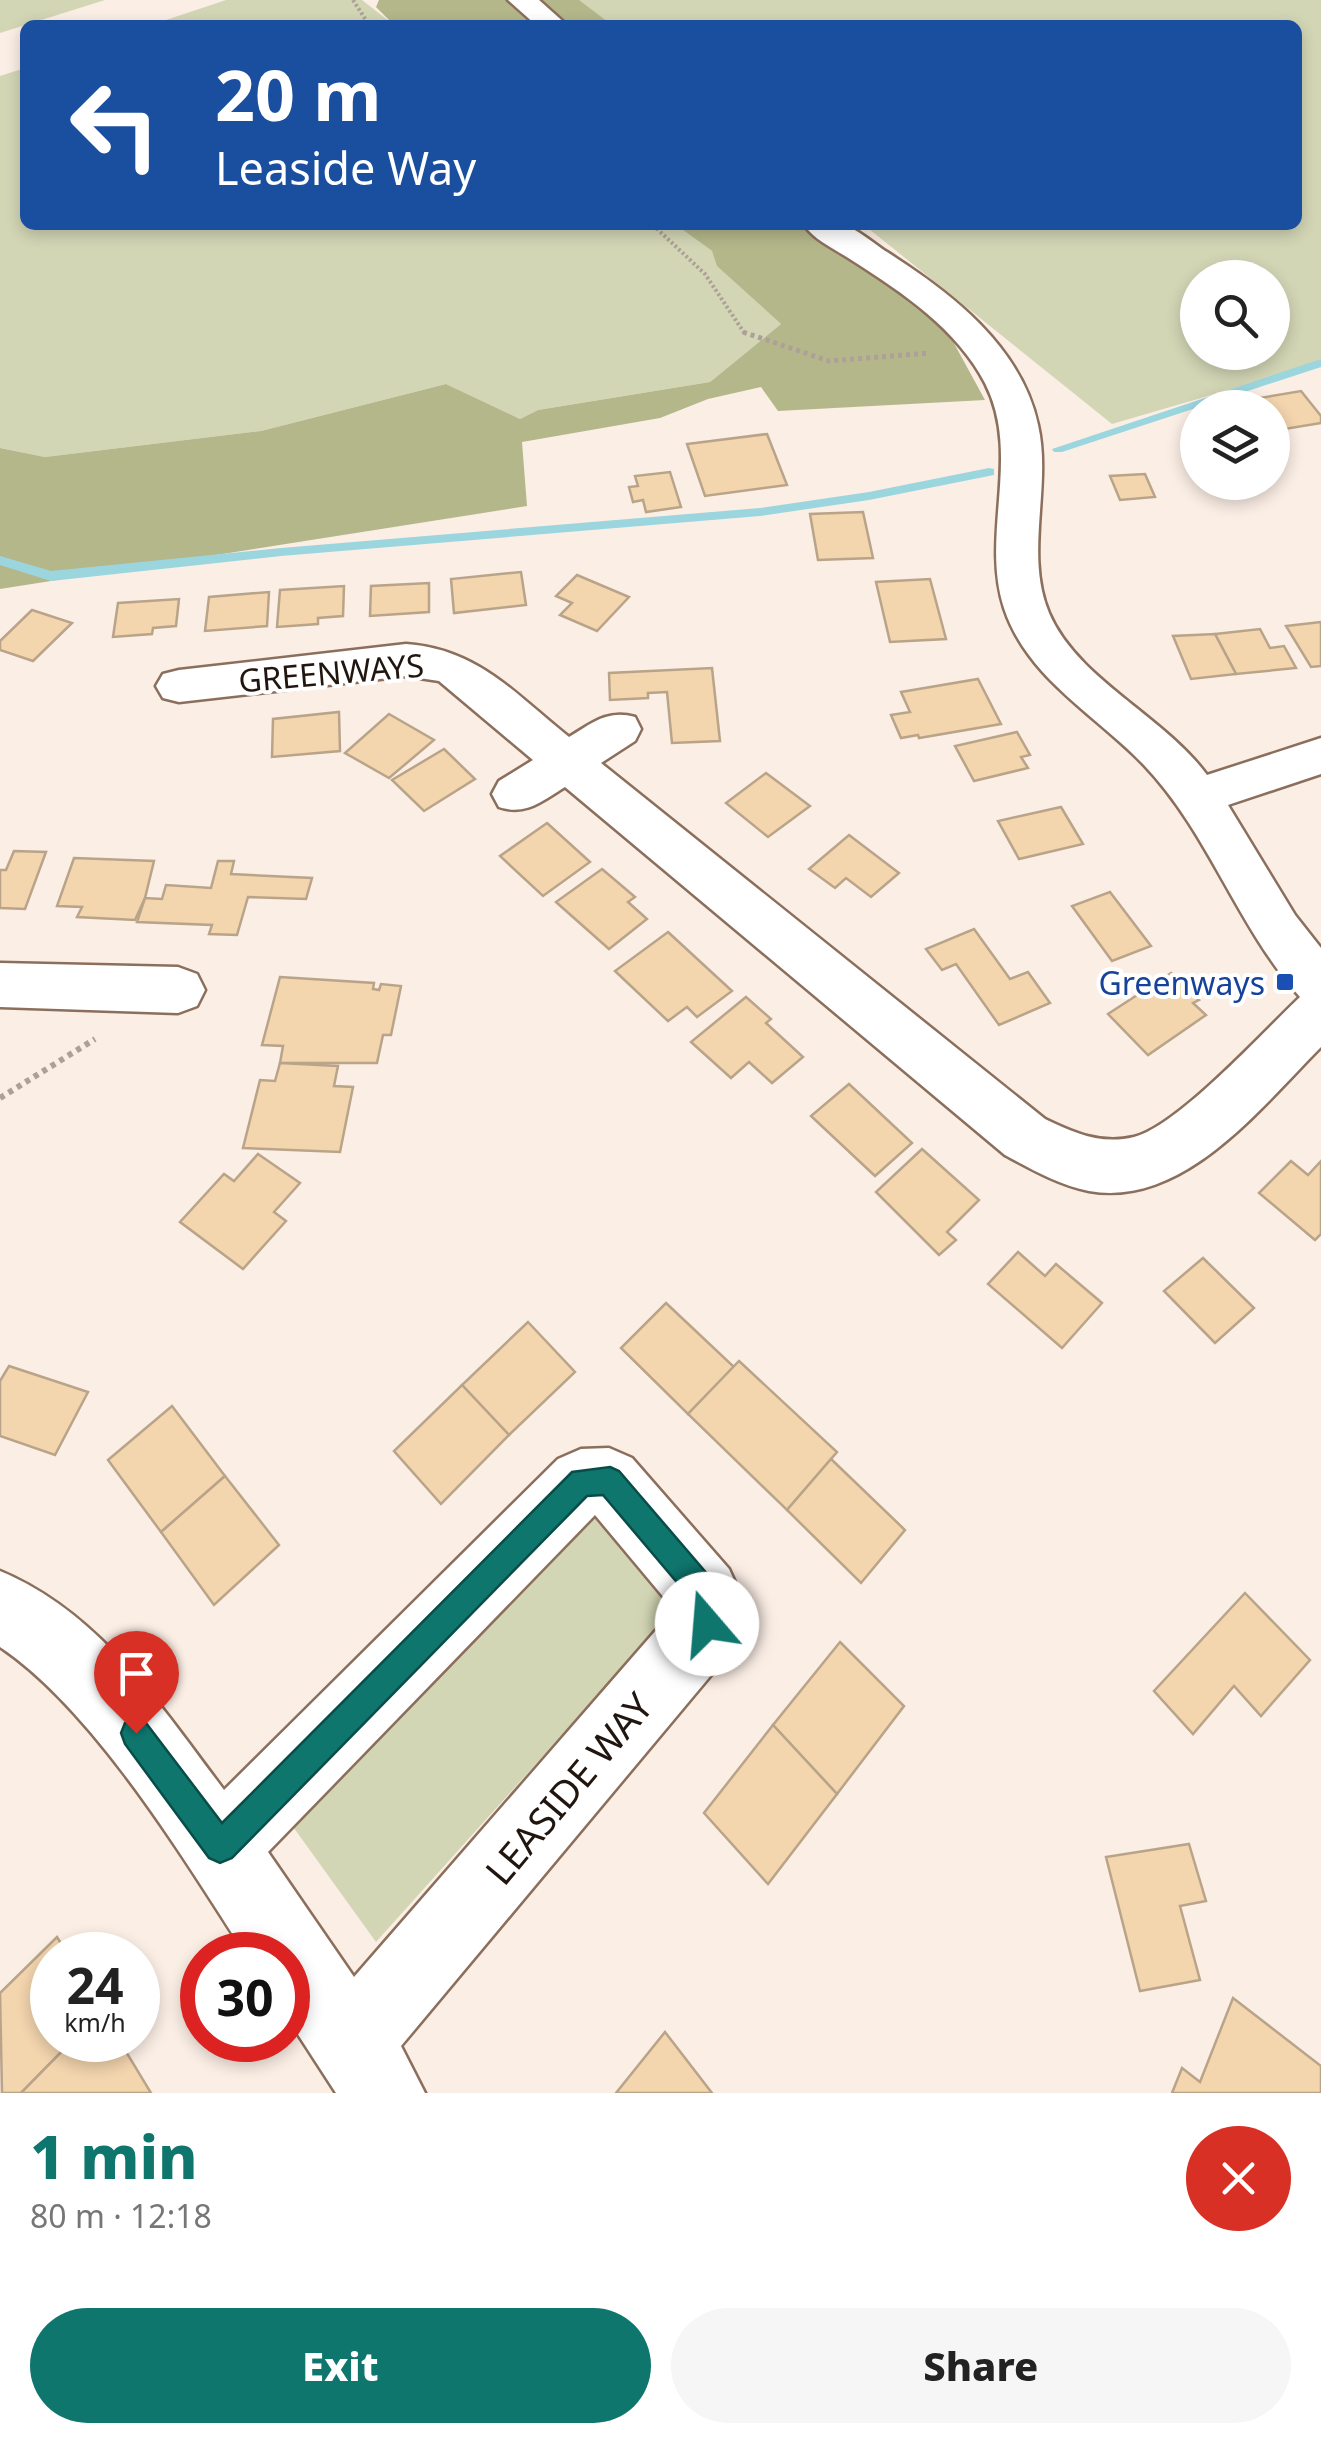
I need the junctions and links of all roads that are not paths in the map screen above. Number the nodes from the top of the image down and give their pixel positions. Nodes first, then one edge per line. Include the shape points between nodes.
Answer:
1 (522, 0) edge
2 (547, 20) edge
3 (828, 230) edge
4 (179, 686) dead end
5 (618, 728) dead end
6 (1321, 756) edge
7 (569, 761) junction
8 (516, 794) dead end
9 (1196, 797) junction
10 (1321, 984) edge
11 (0, 985) edge
12 (178, 990) road end
13 (1321, 1012) edge
14 (0, 1606) edge
15 (220, 1847) junction
16 (367, 2068) edge

1 - 2 street
3 - 9 street via 956,318 1004,380 1017,408 1023,464 1025,608 1040,639 1068,671 1163,754
4 - 7 street, GREENWAYS via 434,662 456,670
5 - 7 street
6 - 9 street
7 - 8 street
7 - 13 street, GREENWAYS via 1025,1137 1053,1153 1090,1165 1156,1158 1190,1138
9 - 10 street via 1269,920
11 - 12 street
14 - 15 street, LEASIDE WAY via 58,1646 136,1733
15 - 16 street, LEASIDE WAY
15 - 16 street, LEASIDE WAY via 581,1482 610,1481 705,1594 707,1624

